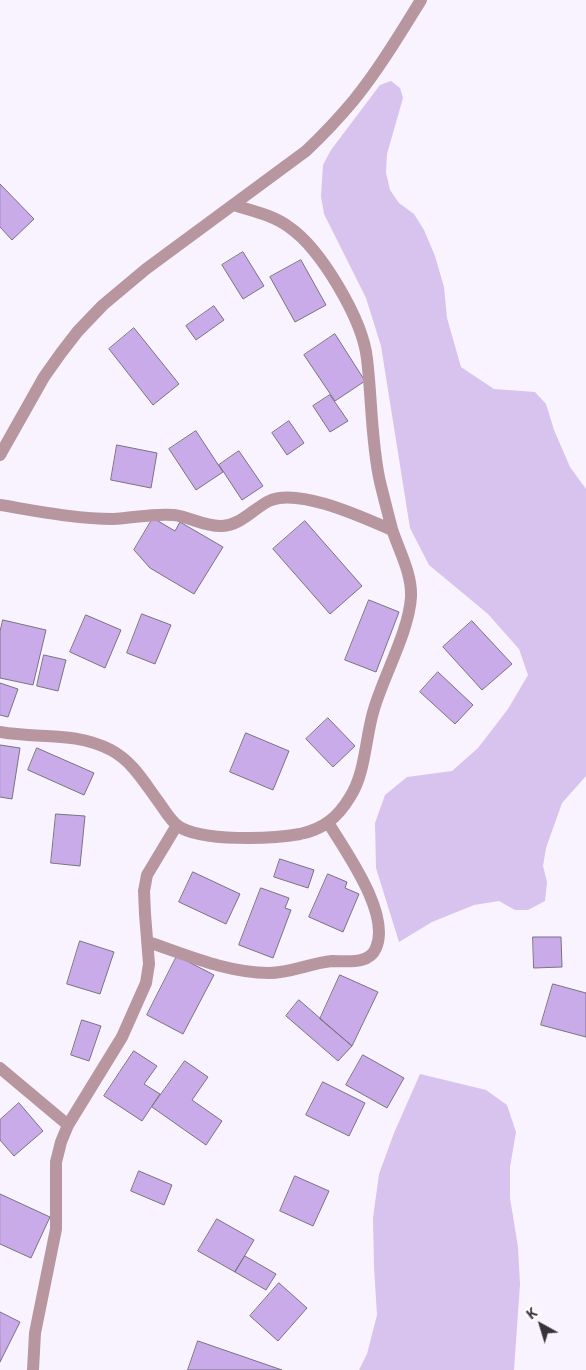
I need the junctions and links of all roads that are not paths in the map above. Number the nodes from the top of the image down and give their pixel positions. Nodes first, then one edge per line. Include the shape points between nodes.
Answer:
1 (421, 0) edge
2 (234, 205) junction
3 (0, 455) edge
4 (0, 505) edge
5 (392, 530) junction
6 (0, 732) edge
7 (329, 824) junction
8 (177, 825) junction
9 (148, 942) junction
10 (0, 1068) edge
11 (68, 1125) junction
12 (33, 1370) edge

1 - 2 street via 361,91 328,130 306,152
2 - 3 street via 146,269 78,331 44,377
2 - 5 street via 289,227 311,248 338,286 361,332 367,356 379,480
4 - 5 street via 113,519 176,515 222,526 234,524 269,501 295,498 336,508
5 - 7 street via 409,575 409,612 374,709 360,775 352,794
6 - 8 street via 62,736 91,741 113,751 135,769
7 - 8 street via 298,834 235,837 194,834
7 - 9 street via 370,894 379,936 376,949 368,958 271,973 255,972 216,965
8 - 9 street via 147,875 144,914
9 - 11 street via 146,983 134,1011 122,1037
10 - 11 street
11 - 12 street via 56,1162 56,1229 35,1332

